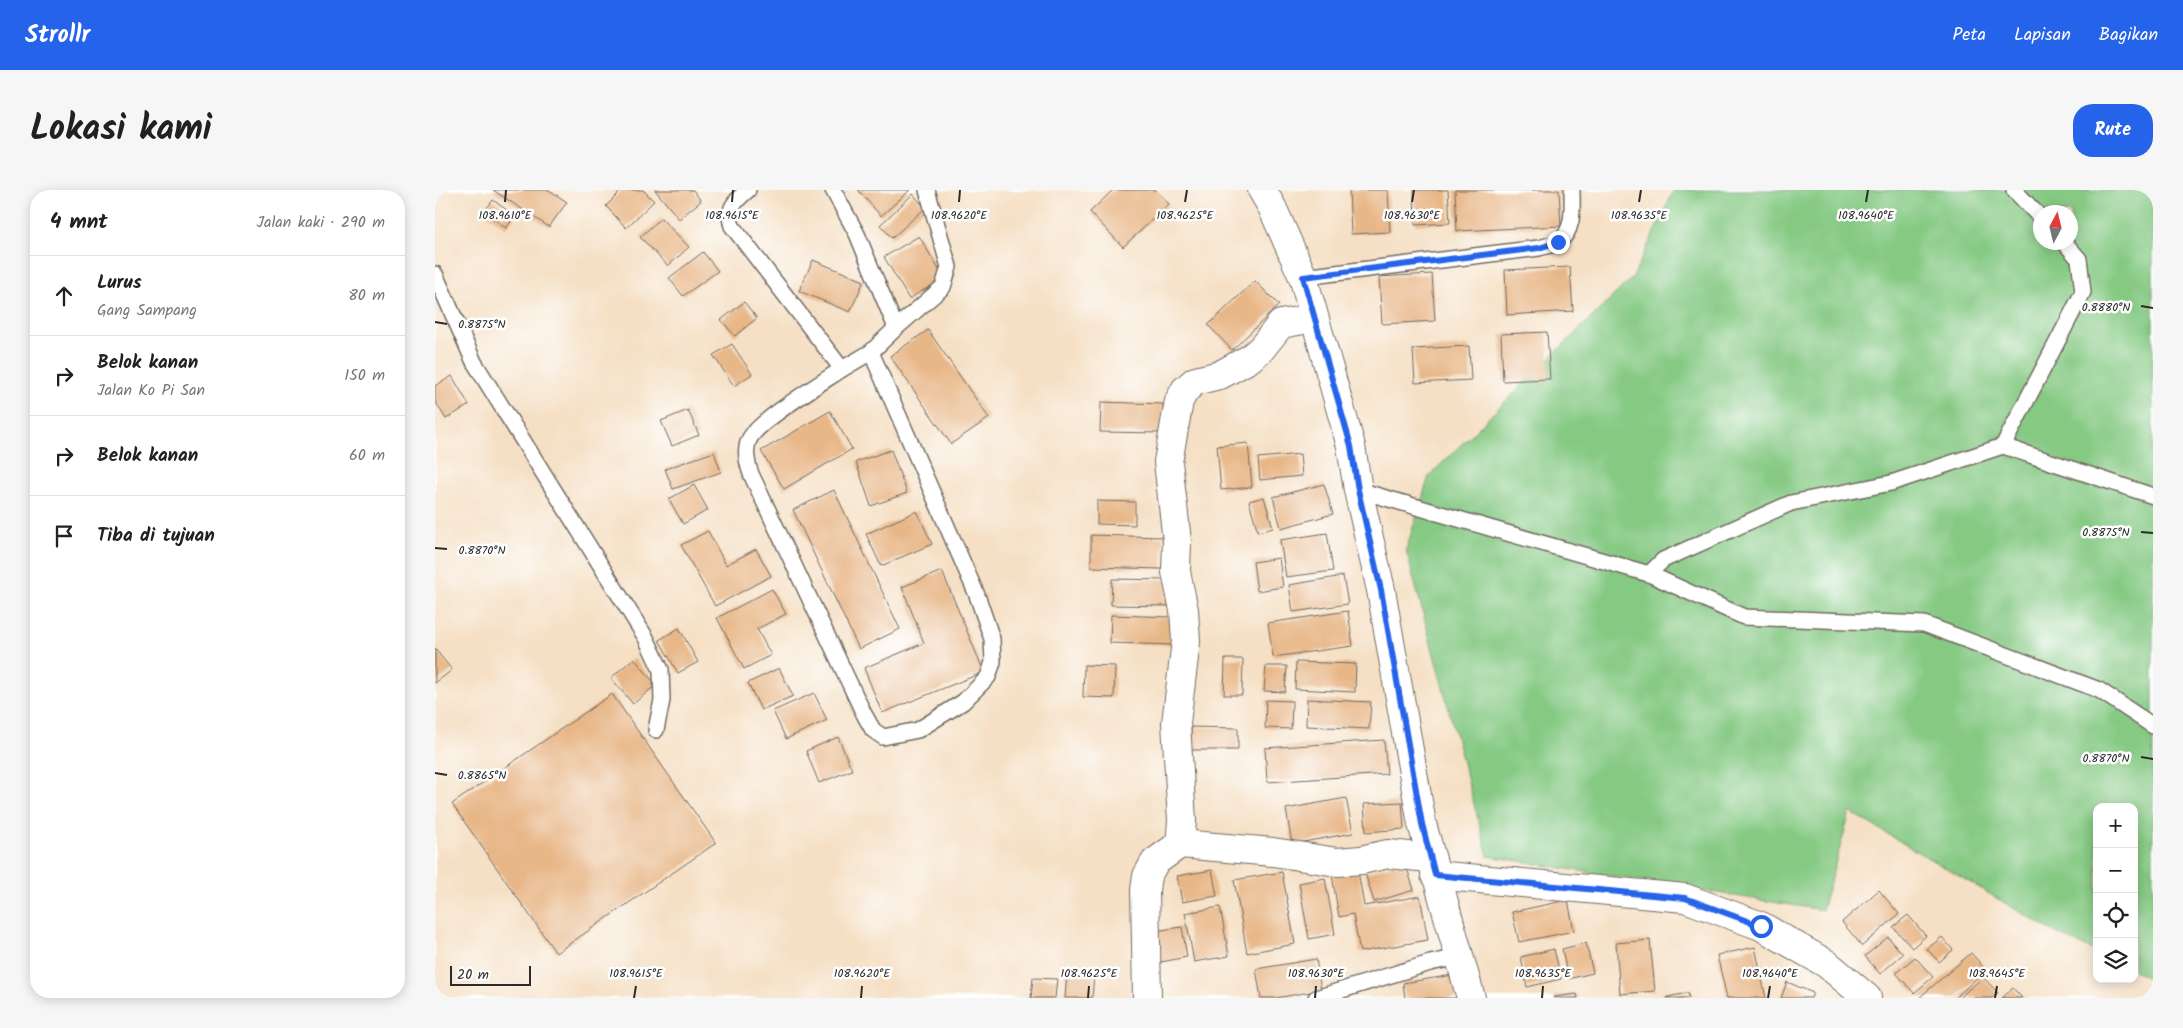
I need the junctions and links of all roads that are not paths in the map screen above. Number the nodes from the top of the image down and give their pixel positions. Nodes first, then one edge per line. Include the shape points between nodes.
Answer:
1 (748, 190) edge
2 (833, 190) edge
3 (927, 190) edge
4 (1262, 190) edge
5 (1572, 190) edge
6 (2015, 190) edge
7 (2033, 209) edge
8 (2071, 250) edge
9 (435, 274) edge
10 (1303, 277) junction
11 (1314, 318) junction
12 (897, 328) junction
13 (871, 352) junction
14 (842, 369) junction
15 (2003, 446) junction
16 (1358, 490) junction
17 (2153, 496) edge
18 (1649, 574) junction
19 (2153, 726) edge
20 (656, 730) dead end
21 (1180, 844) junction
22 (1432, 867) junction
23 (1459, 957) junction
24 (1147, 998) edge
25 (1316, 998) edge
26 (1471, 998) edge
27 (1867, 998) edge

1 - 14 lane via 735,201 729,217 732,226
2 - 12 lane via 857,234
3 - 12 lane via 949,266 943,287
4 - 10 street via 1273,207
5 - 10 lane via 1568,232 1558,242 1539,248
6 - 7 lane
8 - 15 lane via 2079,259 2083,292
9 - 20 lane via 474,362 647,638 661,670
10 - 11 street
11 - 16 street via 1351,446
11 - 21 street via 1281,324 1249,359 1219,376 1195,381 1179,401 1168,462 1177,541 1176,572 1185,610 1176,723 1182,821
12 - 13 lane
13 - 14 lane
13 - 14 lane via 977,595 992,639 993,662 988,677 963,702 918,730 883,737 873,730 863,714 747,462 748,442 758,426
15 - 17 lane
15 - 18 lane via 1891,483 1791,503 1663,560
16 - 18 lane
16 - 22 street via 1381,590
18 - 19 lane via 1744,616 1924,624 2099,690
21 - 22 street via 1273,852 1337,862 1388,854
21 - 24 street via 1155,862 1147,876
22 - 23 street
22 - 27 street via 1685,898 1761,926 1827,964
23 - 25 lane
23 - 26 street

